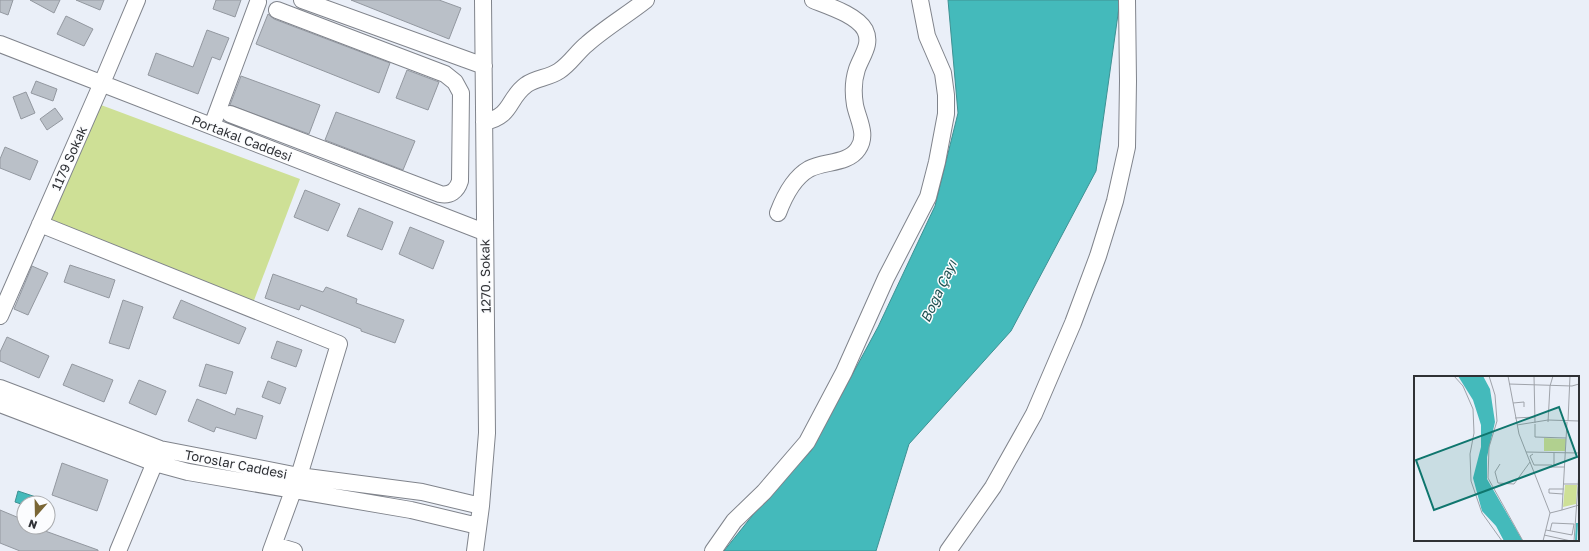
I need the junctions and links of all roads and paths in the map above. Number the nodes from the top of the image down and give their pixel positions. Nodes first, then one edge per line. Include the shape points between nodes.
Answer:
1 (137, 0) edge
2 (302, 0) edge
3 (483, 0) edge
4 (646, 0) edge
5 (813, 0) edge
6 (920, 0) edge
7 (1127, 0) edge
8 (258, 2) dead end
9 (277, 10) dead end
10 (0, 44) edge
11 (484, 66) junction
12 (102, 83) junction
13 (230, 114) dead end
14 (212, 126) junction
15 (484, 130) junction
16 (460, 138) junction
17 (778, 213) dead end
18 (40, 224) junction
19 (484, 232) junction
20 (0, 316) edge
21 (0, 388) edge
22 (0, 404) edge
23 (157, 456) junction
24 (296, 483) junction
25 (481, 506) junction
26 (478, 526) junction
27 (273, 548) edge
28 (118, 551) edge
29 (294, 551) edge
30 (475, 551) edge
31 (713, 551) edge
32 (948, 551) edge

1 - 12 street, 1179 Sokak
2 - 11 street
3 - 11 street, 1270. Sokak
4 - 15 street via 587,44 559,72 522,88 507,111
5 - 17 street via 854,18 867,34 868,44 857,70 854,88 862,140 851,156 809,169 803,174 786,195
6 - 31 street via 927,36 942,72 946,95 946,114 928,197 886,278 844,372 807,442 764,492 734,521
7 - 32 street via 1127,147 1115,201 1098,256 1034,414 993,487
8 - 14 street
9 - 16 street via 450,78 461,93
10 - 12 street, Portakal Caddesi
11 - 15 street, 1270. Sokak
12 - 14 street, Portakal Caddesi
12 - 18 street, 1179 Sokak
13 - 16 street via 444,195 454,192 459,185
14 - 19 street, Portakal Caddesi
15 - 16 street
15 - 19 street, 1270. Sokak
18 - 20 street, 1179 Sokak
18 - 24 street via 339,344
19 - 25 street, 1270. Sokak via 487,433
21 - 23 street, Toroslar Caddesi
22 - 23 street, Toroslar Caddesi
23 - 24 street, Toroslar Caddesi
23 - 28 street
24 - 25 street, Toroslar Caddesi via 422,492
24 - 26 street, Toroslar Caddesi
24 - 27 street
25 - 26 street, 1270. Sokak
26 - 30 street, 1270. Sokak
27 - 29 street

